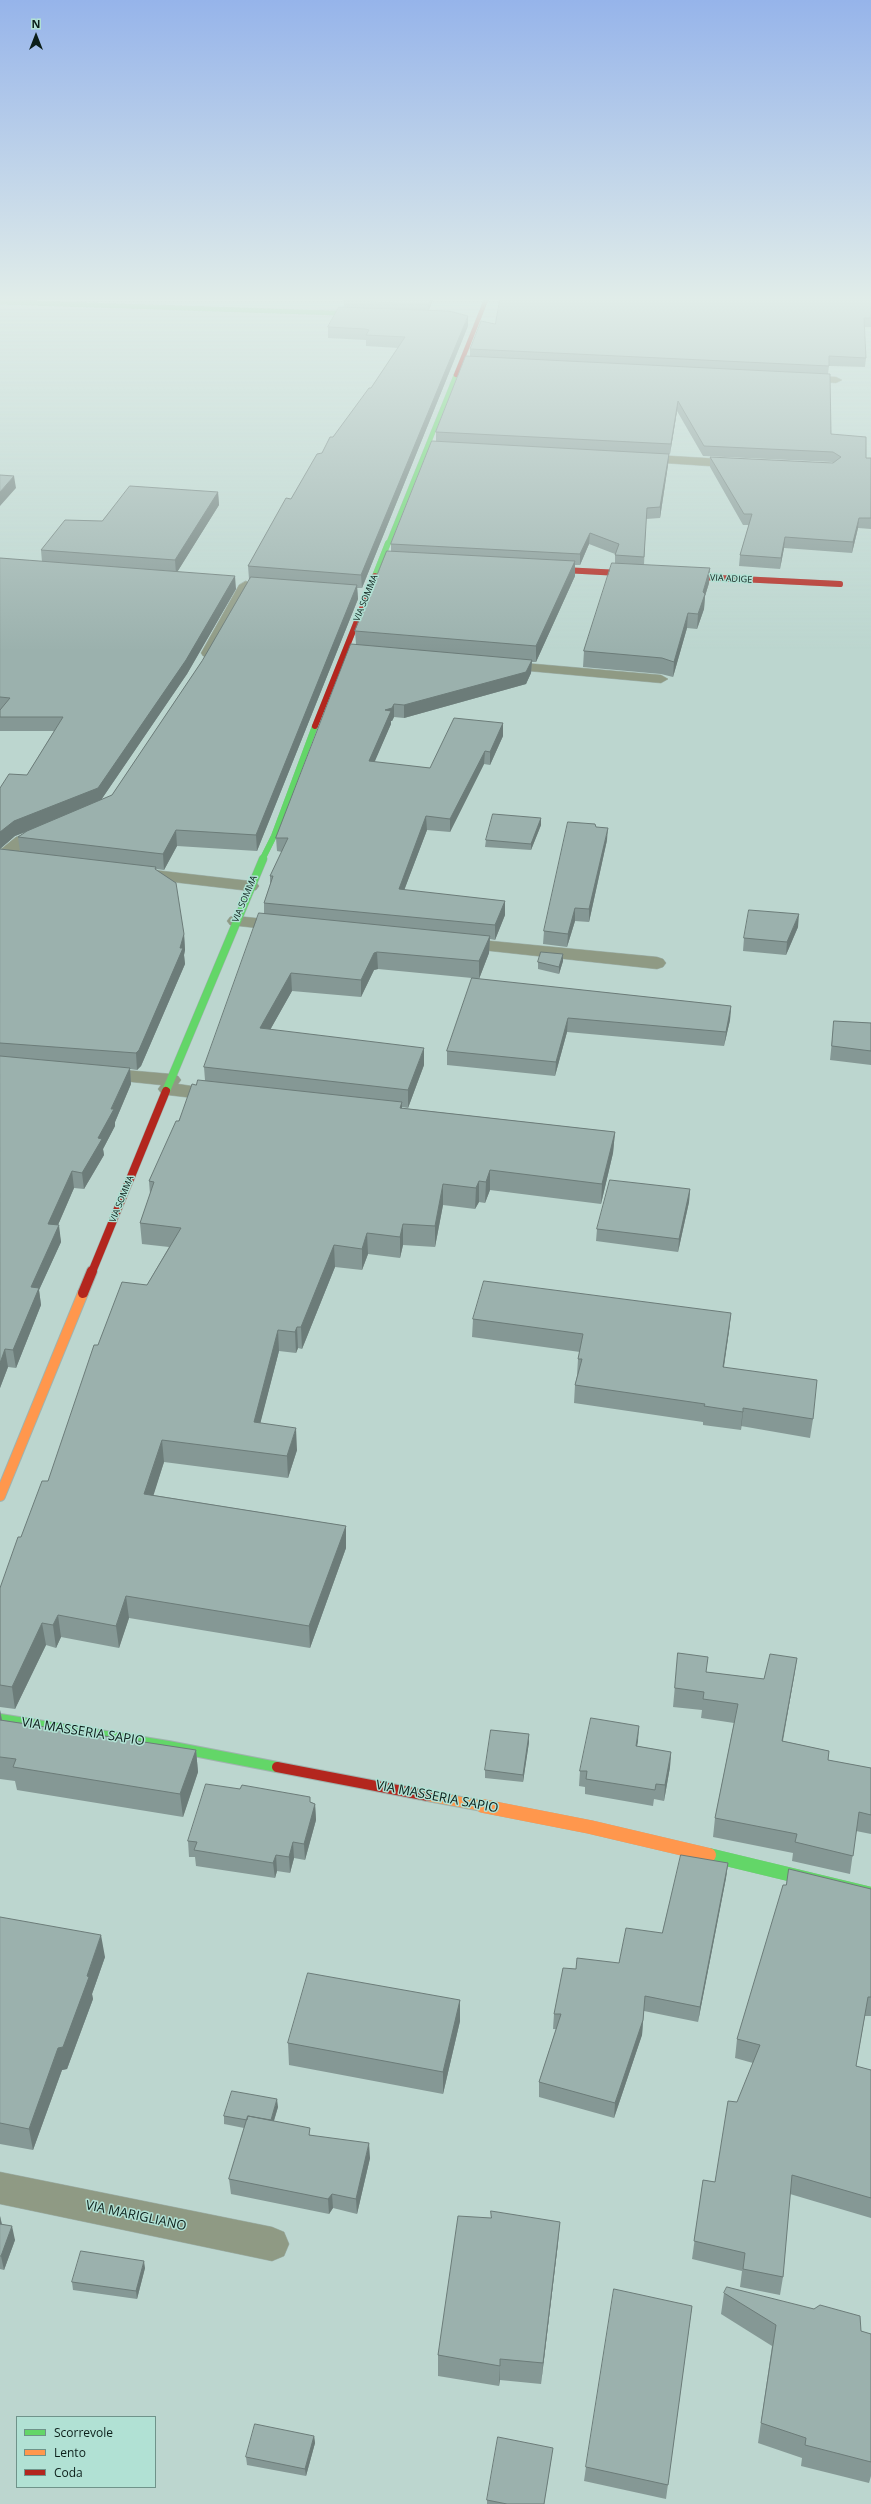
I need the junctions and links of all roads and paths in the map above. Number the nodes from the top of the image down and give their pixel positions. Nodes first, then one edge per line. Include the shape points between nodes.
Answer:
1 (439, 417) edge
2 (427, 447) junction
3 (443, 448) edge
4 (626, 458) edge
5 (752, 464) edge
6 (538, 569) edge
7 (649, 574) edge
8 (672, 576) edge
9 (840, 584) dead end
10 (247, 585) edge
11 (353, 592) edge
12 (369, 594) junction
13 (345, 651) junction
14 (360, 652) edge
15 (487, 664) edge
16 (199, 668) edge
17 (661, 679) edge
18 (57, 827) edge
19 (1, 857) edge
20 (24, 860) edge
21 (117, 871) edge
22 (250, 886) junction
23 (236, 922) junction
24 (298, 927) edge
25 (447, 942) edge
26 (657, 963) dead end
27 (86, 1072) edge
28 (169, 1084) junction
29 (238, 1097) edge
30 (0, 1496) edge
31 (0, 1719) edge
32 (871, 1894) edge
33 (0, 2188) edge
34 (272, 2244) dead end

1 - 2 street, VIA SOMMA
2 - 3 street
2 - 12 street, VIA SOMMA via 385,561
4 - 5 street
6 - 7 street
8 - 9 street, VIA ADIGE
10 - 16 street
11 - 12 street
12 - 13 street, VIA SOMMA
13 - 14 street
13 - 22 street, VIA SOMMA via 291,786 274,836
15 - 17 street
18 - 19 street via 22,841
19 - 20 street
21 - 22 street
22 - 23 street, VIA SOMMA
23 - 24 street
23 - 28 street, VIA SOMMA
25 - 26 street
27 - 28 street
28 - 29 street
28 - 30 street, VIA SOMMA
31 - 32 street, VIA MASSERIA SAPIO via 168,1746 590,1827
33 - 34 street, VIA MARIGLIANO

